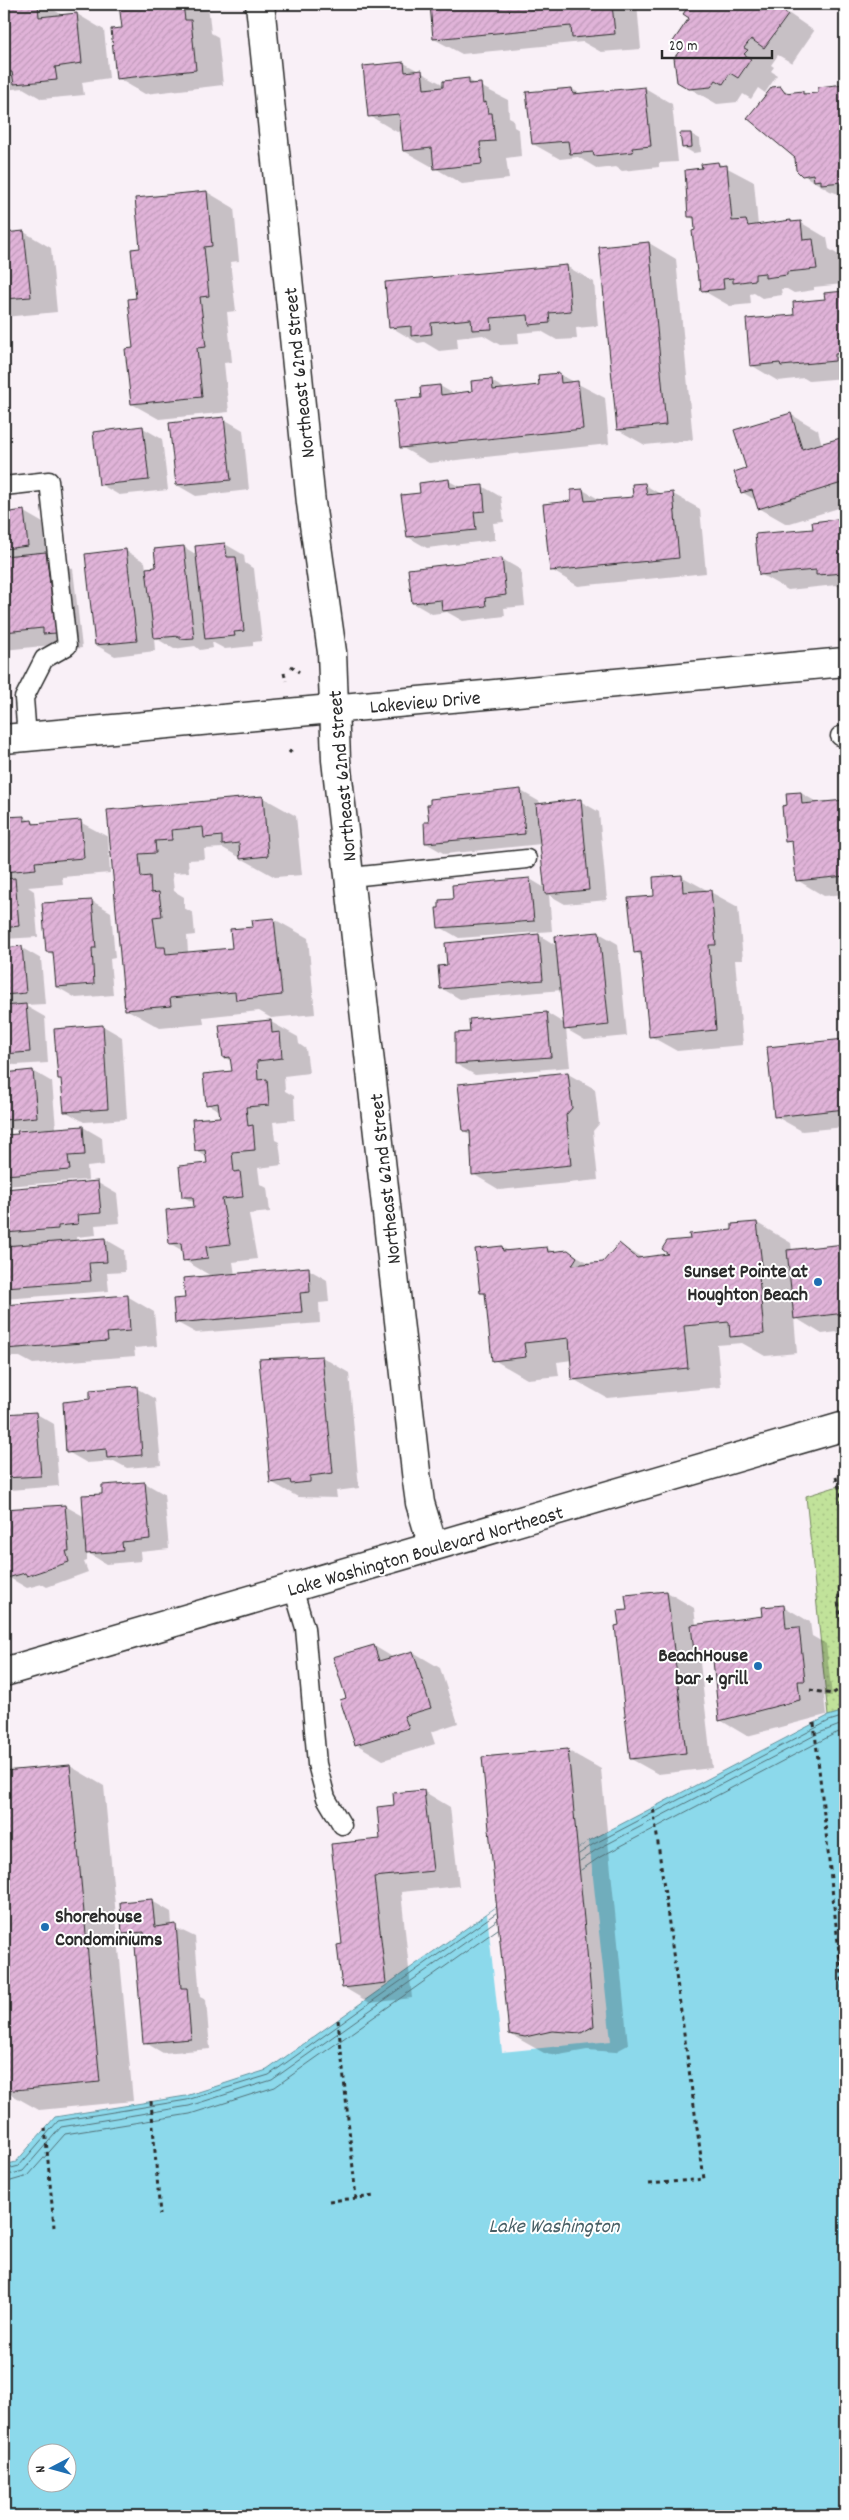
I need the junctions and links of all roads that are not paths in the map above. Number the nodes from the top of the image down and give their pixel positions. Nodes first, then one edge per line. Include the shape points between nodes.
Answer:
1 (260, 4) edge
2 (4, 486) edge
3 (845, 662) edge
4 (334, 710) junction
5 (15, 738) edge
6 (527, 859) dead end
7 (351, 877) junction
8 (845, 1426) edge
9 (434, 1546) junction
10 (293, 1588) junction
11 (4, 1672) edge
12 (342, 1825) dead end

1 - 4 street, Northeast 62nd Street via 311,503 332,652
2 - 5 lane via 49,481 67,646 44,659 24,698
3 - 4 street, Lakeview Drive
4 - 5 street, Lakeview Drive
4 - 7 street, Northeast 62nd Street via 336,760
6 - 7 lane
7 - 9 street, Northeast 62nd Street via 417,1481 420,1503
8 - 9 street, Lake Washington Boulevard Northeast
9 - 10 street, Lake Washington Boulevard Northeast
10 - 11 street, Lake Washington Boulevard Northeast
10 - 12 lane via 305,1628 317,1764 326,1798

